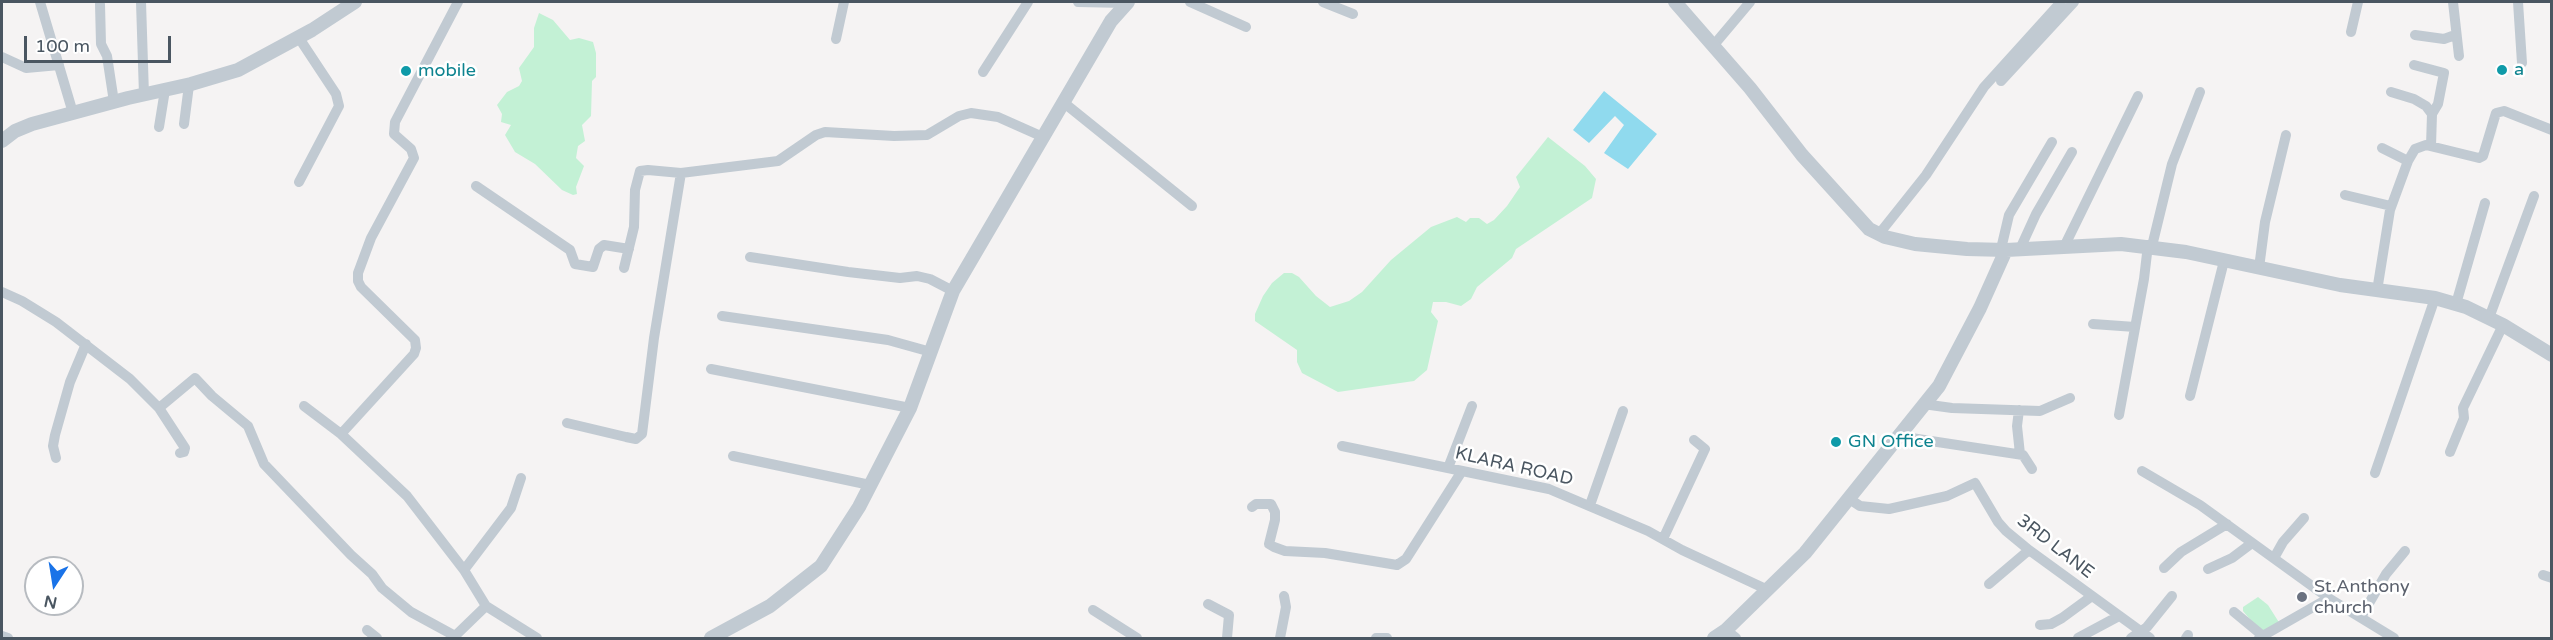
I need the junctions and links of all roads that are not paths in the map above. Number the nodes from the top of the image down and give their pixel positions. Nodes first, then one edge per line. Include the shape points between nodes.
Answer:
1 (40, 2) edge
2 (141, 2) edge
3 (356, 2) edge
4 (458, 2) edge
5 (844, 2) edge
6 (1028, 2) edge
7 (1078, 2) edge
8 (1127, 2) edge
9 (1190, 2) edge
10 (1323, 2) edge
11 (1675, 2) edge
12 (1750, 2) edge
13 (2061, 2) edge
14 (2074, 2) edge
15 (2358, 2) edge
16 (2452, 2) edge
17 (2518, 2) edge
18 (100, 4) dead end
19 (1353, 14) dead end
20 (1246, 27) dead end
21 (2351, 32) dead end
22 (2415, 34) dead end
23 (2455, 35) junction
24 (299, 38) junction
25 (836, 39) dead end
26 (1713, 46) junction
27 (2458, 56) dead end
28 (2, 57) edge
29 (2522, 63) dead end
30 (2414, 64) dead end
31 (59, 65) junction
32 (983, 72) dead end
33 (2001, 81) dead end
34 (189, 85) junction
35 (165, 90) junction
36 (2200, 92) dead end
37 (2391, 92) dead end
38 (144, 95) junction
39 (2138, 96) dead end
40 (114, 102) junction
41 (1063, 102) junction
42 (73, 113) junction
43 (2432, 114) junction
44 (184, 124) dead end
45 (159, 127) dead end
46 (2552, 130) edge
47 (2286, 135) dead end
48 (1043, 137) junction
49 (2, 141) edge
50 (2052, 142) dead end
51 (2431, 146) junction
52 (2382, 148) dead end
53 (2073, 152) dead end
54 (2408, 161) junction
55 (681, 173) junction
56 (299, 182) dead end
57 (476, 186) dead end
58 (2345, 195) dead end
59 (2534, 196) dead end
60 (2484, 202) dead end
61 (1192, 206) dead end
62 (2391, 206) junction
63 (1879, 234) junction
64 (2150, 246) junction
65 (2064, 247) junction
66 (629, 249) junction
67 (2009, 249) junction
68 (750, 257) dead end
69 (2224, 261) junction
70 (624, 268) dead end
71 (2259, 268) junction
72 (953, 291) junction
73 (2377, 291) junction
74 (2, 292) edge
75 (2435, 298) junction
76 (2456, 304) junction
77 (722, 316) dead end
78 (2489, 318) junction
79 (2093, 324) dead end
80 (2503, 325) junction
81 (2135, 327) junction
82 (86, 344) junction
83 (932, 352) junction
84 (2552, 355) edge
85 (711, 369) dead end
86 (2190, 396) dead end
87 (2070, 398) dead end
88 (1923, 404) junction
89 (304, 406) dead end
90 (1472, 406) dead end
91 (159, 408) junction
92 (910, 408) junction
93 (2019, 410) junction
94 (1623, 411) dead end
95 (2119, 415) dead end
96 (567, 423) dead end
97 (341, 434) junction
98 (1898, 436) junction
99 (1694, 440) dead end
100 (1342, 446) dead end
101 (180, 453) dead end
102 (2450, 453) dead end
103 (2020, 454) junction
104 (733, 456) dead end
105 (56, 458) dead end
106 (1448, 468) junction
107 (2032, 469) dead end
108 (1462, 471) junction
109 (2142, 471) dead end
110 (2375, 473) dead end
111 (521, 478) dead end
112 (870, 485) junction
113 (1848, 498) junction
114 (1590, 504) junction
115 (1252, 507) dead end
116 (2304, 518) dead end
117 (2227, 525) junction
118 (1663, 539) junction
119 (2252, 543) junction
120 (2029, 550) junction
121 (2405, 551) dead end
122 (2274, 558) junction
123 (2164, 568) dead end
124 (2208, 569) dead end
125 (464, 570) junction
126 (1989, 584) dead end
127 (1768, 590) junction
128 (1284, 596) dead end
129 (2092, 596) junction
130 (2172, 596) dead end
131 (2329, 598) junction
132 (1209, 604) dead end
133 (486, 606) junction
134 (1093, 610) dead end
135 (2234, 612) dead end
136 (2119, 616) junction
137 (2361, 617) junction
138 (2040, 625) dead end
139 (367, 630) dead end
140 (2140, 631) junction
141 (1731, 634) edge
142 (2, 636) edge
143 (454, 637) edge
144 (2261, 638) edge
145 (8, 639) edge
146 (377, 639) edge
147 (537, 639) edge
148 (711, 639) edge
149 (1137, 639) edge
150 (1227, 639) edge
151 (1280, 639) edge
152 (1376, 639) edge
153 (1388, 639) edge
154 (1714, 639) edge
155 (2078, 639) edge
156 (2131, 639) edge
157 (2150, 639) edge
158 (2394, 639) edge

1 - 31 street
2 - 38 street
3 - 24 street
4 - 97 street via 395,122 394,134 411,149 414,159 371,238 358,273 362,287 414,340 416,348
5 - 25 street
6 - 32 street
7 - 8 street
8 - 41 street via 1111,21
9 - 20 street
10 - 19 street
11 - 26 street
12 - 26 street
13 - 63 street via 1984,87 1926,175
14 - 33 street
15 - 21 street
16 - 23 street
17 - 29 street
18 - 40 street via 101,44 107,56
22 - 23 street via 2444,39
23 - 27 street
24 - 34 street via 238,70
24 - 56 street via 336,94 339,106
26 - 63 street via 1802,155 1869,229
28 - 31 street via 26,68
30 - 43 street via 2444,73
31 - 42 street
34 - 35 street
34 - 44 street
35 - 38 street
35 - 45 street
36 - 64 street via 2172,164
37 - 43 street via 2414,99
38 - 40 street
39 - 65 street
40 - 42 street
41 - 48 street
41 - 61 street
42 - 49 street via 32,124
43 - 51 street
46 - 51 street via 2504,111 2496,113 2483,156 2479,158
47 - 71 street via 2265,222
48 - 55 street via 998,117 971,113 927,135 825,132 778,161
48 - 72 street
50 - 67 street via 2010,215
51 - 54 street via 2415,149
52 - 54 street
53 - 67 street via 2036,214
54 - 62 street
55 - 66 street via 640,171
55 - 96 street via 642,434 636,439
57 - 66 street via 570,250 575,264 593,267 604,245
58 - 62 street
59 - 78 street
60 - 76 street
62 - 73 street
63 - 67 street via 1915,244
64 - 65 street
64 - 69 street
64 - 81 street
65 - 67 street
66 - 70 street
67 - 88 street via 1939,386
68 - 72 street via 859,274 917,276
69 - 71 street
69 - 86 street
71 - 73 street
72 - 83 street
73 - 75 street
74 - 82 street
75 - 76 street
75 - 110 street
76 - 78 street
77 - 83 street via 888,340
78 - 80 street
79 - 81 street
80 - 84 street
80 - 102 street via 2463,408 2464,418
81 - 95 street
82 - 91 street
82 - 105 street via 72,376 52,446
83 - 92 street
85 - 92 street
87 - 93 street via 2040,411
88 - 93 street
88 - 98 street
89 - 97 street
90 - 106 street
91 - 101 street via 185,448
91 - 143 street via 195,378 241,418 264,464 382,588 411,612
92 - 112 street
93 - 103 street
94 - 114 street
97 - 125 street via 407,496
98 - 103 street
98 - 113 street
99 - 118 street via 1705,448
100 - 106 street, KLARA ROAD
103 - 107 street
104 - 112 street
106 - 108 street, KLARA ROAD
108 - 114 street, KLARA ROAD via 1549,489
108 - 115 street via 1406,559 1397,565 1274,547 1269,544 1275,520 1271,504
109 - 117 street
111 - 125 street via 511,508
112 - 148 street via 821,566 770,606
113 - 120 street, 3RD LANE via 1860,506 1889,509 1947,496 1975,483 1998,522
113 - 127 street via 1805,553
114 - 118 street, KLARA ROAD
116 - 122 street
117 - 119 street
117 - 123 street via 2181,552
118 - 127 street, KLARA ROAD
119 - 122 street
119 - 124 street
120 - 126 street
120 - 129 street, 3RD LANE
121 - 137 street via 2386,574
122 - 131 street
125 - 133 street
127 - 141 street
128 - 151 street via 1286,607
129 - 136 street, 3RD LANE
129 - 138 street via 2051,624
130 - 140 street
131 - 137 street
131 - 144 street
132 - 150 street via 1229,615
133 - 143 street
133 - 147 street
134 - 149 street
135 - 144 street
136 - 140 street, 3RD LANE
136 - 155 street
137 - 158 street
139 - 146 street
140 - 156 street
140 - 157 street, 3RD LANE
141 - 154 street
142 - 145 street
152 - 153 street

